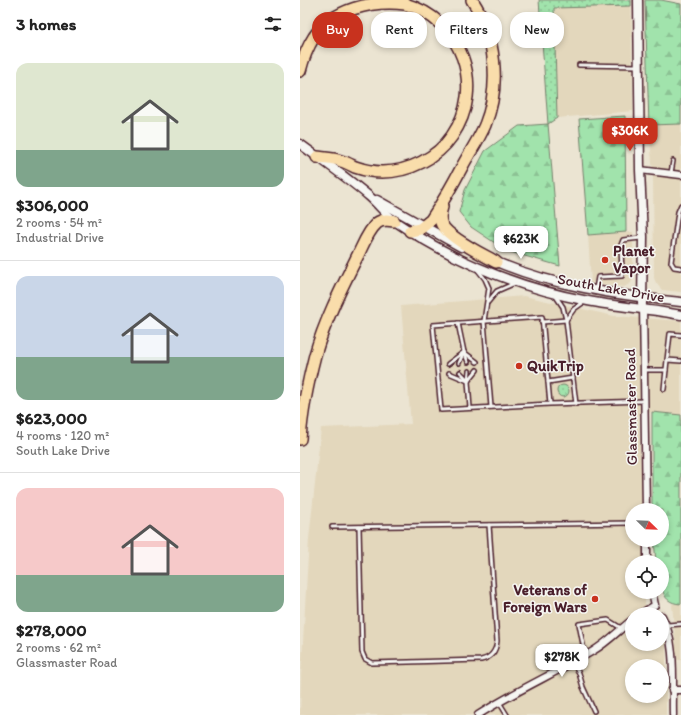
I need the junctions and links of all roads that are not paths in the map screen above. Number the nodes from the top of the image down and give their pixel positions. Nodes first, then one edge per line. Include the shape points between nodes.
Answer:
1 (472, 0) edge
2 (638, 0) edge
3 (579, 65) dead end
4 (638, 66) junction
5 (300, 71) edge
6 (300, 144) edge
7 (317, 157) junction
8 (673, 161) dead end
9 (640, 170) junction
10 (671, 174) junction
11 (681, 175) edge
12 (369, 196) junction
13 (445, 198) junction
14 (681, 205) edge
15 (394, 221) junction
16 (424, 227) junction
17 (410, 232) junction
18 (643, 237) junction
19 (496, 262) junction
20 (474, 265) junction
21 (681, 268) edge
22 (520, 283) junction
23 (595, 290) junction
24 (553, 293) junction
25 (587, 301) junction
26 (681, 302) edge
27 (642, 303) junction
28 (487, 304) junction
29 (681, 314) edge
30 (566, 320) junction
31 (484, 321) junction
32 (542, 322) junction
33 (458, 323) junction
34 (681, 335) edge
35 (544, 340) junction
36 (548, 340) dead end
37 (545, 350) junction
38 (550, 350) dead end
39 (464, 352) junction
40 (546, 358) junction
41 (550, 358) dead end
42 (667, 360) junction
43 (681, 361) edge
44 (459, 362) dead end
45 (468, 362) dead end
46 (477, 362) dead end
47 (448, 364) dead end
48 (547, 368) junction
49 (551, 368) dead end
50 (477, 370) dead end
51 (644, 370) junction
52 (666, 370) junction
53 (469, 371) dead end
54 (460, 372) dead end
55 (449, 373) dead end
56 (573, 378) junction
57 (468, 381) junction
58 (548, 382) junction
59 (664, 388) dead end
60 (644, 401) junction
61 (550, 404) junction
62 (576, 404) junction
63 (491, 407) junction
64 (470, 408) junction
65 (300, 439) edge
66 (646, 503) edge
67 (625, 523) edge
68 (489, 525) junction
69 (332, 527) dead end
70 (359, 527) junction
71 (654, 599) edge
72 (655, 605) joint
73 (652, 607) edge
74 (681, 624) edge
75 (625, 626) edge
76 (669, 626) edge
77 (621, 629) junction
78 (669, 634) edge
79 (585, 655) junction
80 (574, 662) junction
81 (672, 690) junction
82 (681, 690) edge
83 (499, 702) junction
84 (594, 711) dead end
85 (478, 715) edge
86 (507, 715) edge
87 (673, 715) edge

1 - 13 highway via 482,18 491,45 494,62 493,92 482,132
2 - 4 main road
3 - 4 lane
4 - 9 main road
5 - 7 highway via 314,37 327,23 353,7 373,2 405,4 436,20 450,33 467,71 467,104 460,124 448,142 424,161 382,172
6 - 7 main road, South Lake Drive
7 - 12 main road, South Lake Drive
8 - 10 lane
9 - 10 street
9 - 18 main road
10 - 11 street
12 - 15 main road, South Lake Drive
12 - 16 main road, South Lake Drive
13 - 16 highway
13 - 19 highway via 440,217 446,230
14 - 21 lane via 671,262 674,267
15 - 17 main road, South Lake Drive
15 - 65 highway via 378,222 371,230 330,312 315,355
16 - 17 highway
16 - 19 main road, South Lake Drive
17 - 20 main road, South Lake Drive
18 - 23 lane via 623,240 622,276 598,277
18 - 27 main road
19 - 23 main road, South Lake Drive
20 - 22 main road, South Lake Drive
20 - 28 lane via 488,284
22 - 24 main road, South Lake Drive
22 - 28 lane via 502,289
23 - 27 main road, South Lake Drive
24 - 25 main road, South Lake Drive
24 - 30 lane via 562,303
25 - 27 main road, South Lake Drive via 624,307
25 - 30 lane via 574,309
26 - 27 main road, South Lake Drive
27 - 29 main road, South Lake Drive
27 - 51 street, Glassmaster Road
28 - 31 lane
30 - 32 lane
30 - 56 lane
31 - 32 lane via 542,317
31 - 33 lane
31 - 63 lane
32 - 35 lane
33 - 39 lane
33 - 64 lane via 433,325 441,410
34 - 42 lane via 670,334
35 - 36 lane
35 - 37 lane
37 - 38 lane
37 - 40 lane
39 - 44 lane
39 - 45 lane
39 - 46 lane
39 - 47 lane
40 - 41 lane
40 - 48 lane
42 - 43 lane
42 - 52 lane
48 - 49 lane
48 - 58 lane
50 - 57 lane
51 - 52 lane
51 - 60 street, Glassmaster Road
52 - 59 lane
53 - 57 lane
54 - 57 lane
55 - 57 lane
56 - 58 lane
56 - 62 lane
57 - 64 lane
58 - 61 lane
60 - 62 lane
60 - 66 street, Glassmaster Road
61 - 62 lane
61 - 63 lane
63 - 64 lane
67 - 68 lane
68 - 70 lane
68 - 70 lane via 497,641 491,656 481,660 372,663 365,659 362,652
69 - 70 lane
71 - 72 street
72 - 73 street
74 - 76 lane
75 - 77 street
77 - 79 street
77 - 79 lane via 608,620 579,624
78 - 81 street
79 - 80 street
80 - 83 street
80 - 84 lane
81 - 82 street
81 - 87 street
83 - 85 street
83 - 86 lane

